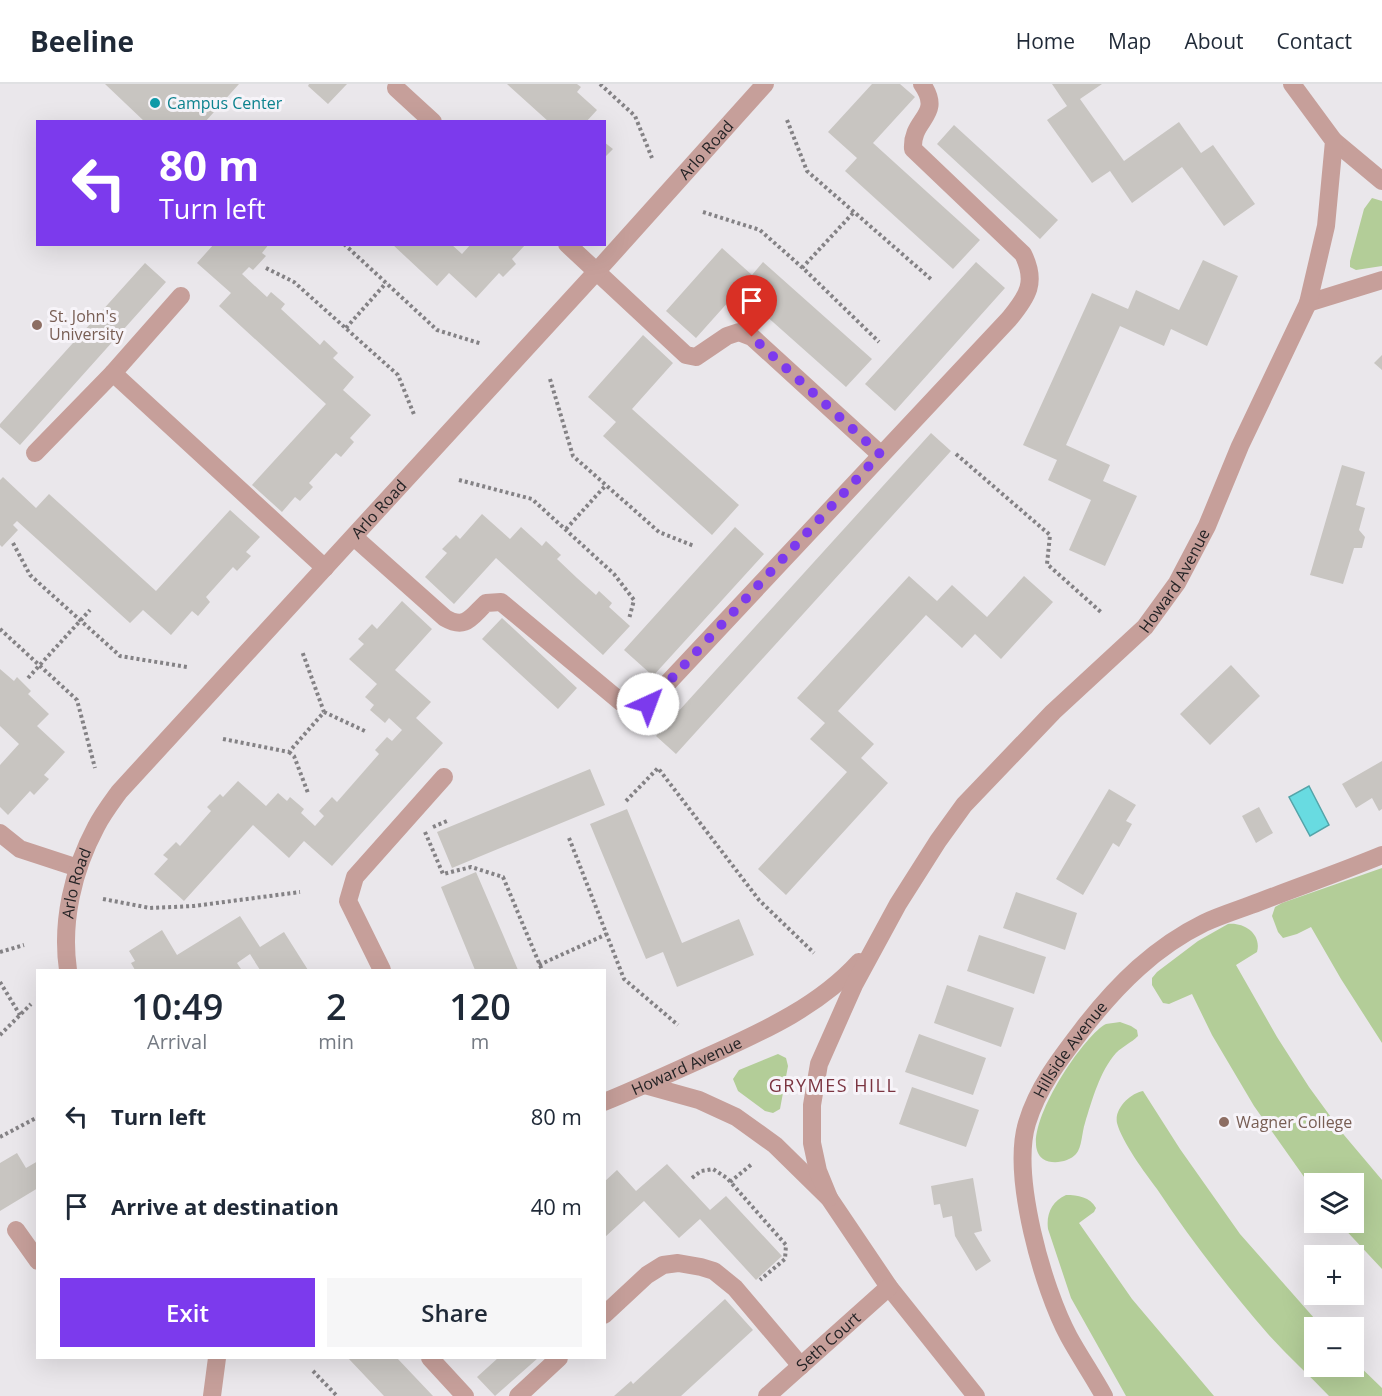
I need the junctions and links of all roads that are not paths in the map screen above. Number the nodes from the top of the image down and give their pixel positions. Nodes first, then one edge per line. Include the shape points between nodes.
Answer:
1 (765, 84) edge
2 (922, 84) edge
3 (1292, 84) edge
4 (396, 88) dead end
5 (431, 120) edge
6 (1334, 141) junction
7 (1382, 182) edge
8 (569, 246) edge
9 (597, 271) junction
10 (1382, 280) edge
11 (181, 296) dead end
12 (1308, 303) junction
13 (113, 374) junction
14 (36, 453) dead end
15 (880, 454) junction
16 (354, 537) junction
17 (325, 568) junction
18 (444, 777) dead end
19 (0, 833) edge
20 (1382, 855) edge
21 (78, 868) junction
22 (877, 943) junction
23 (68, 969) edge
24 (382, 969) edge
25 (645, 1085) junction
26 (606, 1101) edge
27 (829, 1198) junction
28 (16, 1230) dead end
29 (36, 1258) edge
30 (890, 1287) junction
31 (606, 1313) edge
32 (217, 1359) edge
33 (431, 1359) edge
34 (558, 1359) edge
35 (801, 1366) junction
36 (212, 1396) edge
37 (465, 1396) edge
38 (518, 1396) edge
39 (767, 1396) edge
40 (976, 1396) edge
41 (1104, 1396) edge

1 - 9 street, Arlo Road
2 - 15 street via 931,104 915,133 913,149 1023,254 1029,266 1029,288 1023,303 1009,319
3 - 6 street
4 - 5 street
6 - 7 street
6 - 12 street, Howard Avenue via 1326,226
8 - 9 street
9 - 15 street via 686,355 696,357 739,332 752,337
9 - 16 street, Arlo Road
10 - 12 street
11 - 13 street
12 - 22 street, Howard Avenue via 1177,584 1145,627 1053,712 964,805
13 - 14 street
13 - 17 street
15 - 16 street via 648,704 641,706 621,702 501,603 486,603 468,621 453,623
16 - 17 street, Arlo Road
17 - 21 street, Arlo Road via 119,792 96,826
18 - 24 street via 355,877 348,901
19 - 21 street via 20,849
20 - 41 street, Hillside Avenue via 1204,923 1163,947 1110,996 1038,1093 1026,1125 1022,1157 1027,1205 1049,1290 1069,1336
21 - 23 street, Arlo Road via 68,913
22 - 25 street, Howard Avenue via 848,975 816,1001 752,1036
22 - 27 street, Howard Avenue via 819,1064 812,1105 812,1143
25 - 26 street
25 - 27 street, Howard Avenue via 699,1100 736,1117 775,1145
27 - 30 street, Howard Avenue
28 - 29 street
30 - 35 street, Seth Court
30 - 40 street, Howard Avenue
31 - 35 street via 663,1265 701,1267 714,1271 735,1288
32 - 36 street
33 - 37 street
34 - 38 street
35 - 39 street, Seth Court

